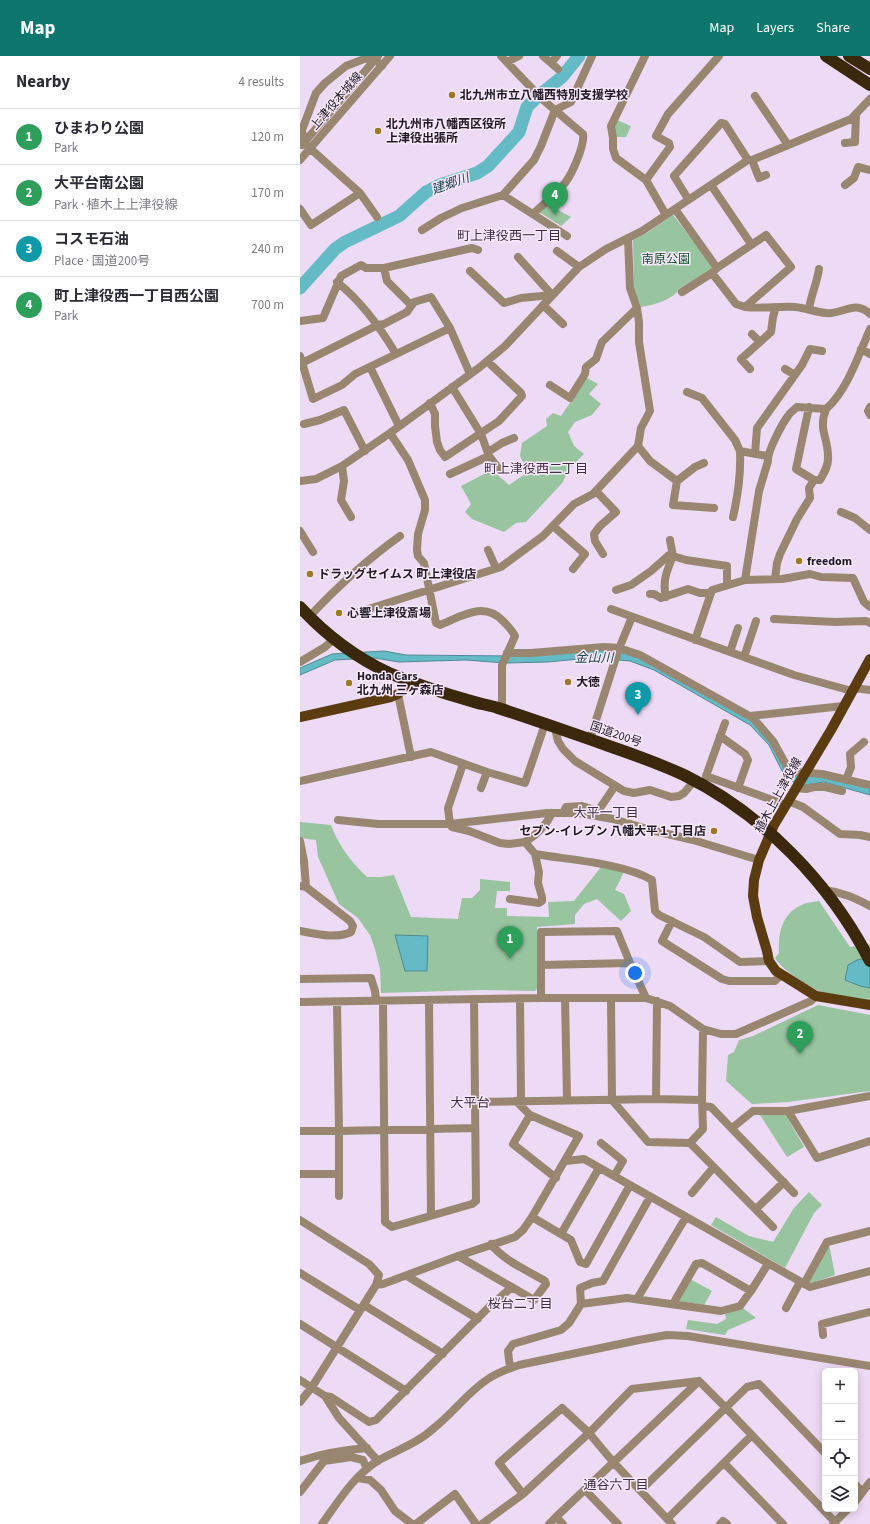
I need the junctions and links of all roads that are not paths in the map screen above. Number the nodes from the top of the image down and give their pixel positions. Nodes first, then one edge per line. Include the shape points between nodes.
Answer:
1 (390, 56) edge
2 (519, 56) edge
3 (543, 56) edge
4 (557, 56) edge
5 (592, 56) edge
6 (645, 56) edge
7 (719, 56) edge
8 (826, 56) edge
9 (849, 56) edge
10 (377, 58) edge
11 (504, 59) edge
12 (551, 63) junction
13 (382, 66) junction
14 (558, 69) dead end
15 (870, 69) edge
16 (870, 84) edge
17 (755, 96) dead end
18 (870, 99) edge
19 (555, 110) junction
20 (856, 115) junction
21 (845, 143) dead end
22 (302, 145) edge
23 (788, 145) junction
24 (310, 150) junction
25 (300, 160) edge
26 (750, 160) junction
27 (870, 170) edge
28 (760, 178) dead end
29 (646, 180) junction
30 (711, 185) junction
31 (845, 185) dead end
32 (360, 192) junction
33 (503, 195) junction
34 (688, 199) junction
35 (300, 209) edge
36 (675, 209) junction
37 (533, 214) junction
38 (666, 215) junction
39 (377, 217) dead end
40 (422, 230) dead end
41 (567, 236) dead end
42 (628, 238) junction
43 (751, 244) junction
44 (478, 250) dead end
45 (557, 251) dead end
46 (518, 257) dead end
47 (579, 267) junction
48 (384, 268) junction
49 (819, 269) dead end
50 (715, 270) junction
51 (470, 271) dead end
52 (337, 282) junction
53 (682, 292) dead end
54 (552, 295) junction
55 (411, 305) junction
56 (543, 305) junction
57 (745, 307) junction
58 (776, 307) junction
59 (637, 308) junction
60 (809, 309) junction
61 (870, 314) edge
62 (300, 320) edge
63 (378, 324) junction
64 (563, 324) dead end
65 (450, 328) junction
66 (870, 329) edge
67 (752, 334) dead end
68 (759, 342) junction
69 (861, 349) junction
70 (822, 351) dead end
71 (396, 354) junction
72 (870, 354) edge
73 (301, 360) edge
74 (487, 361) junction
75 (370, 367) junction
76 (750, 369) dead end
77 (785, 369) dead end
78 (470, 374) junction
79 (795, 375) junction
80 (550, 385) dead end
81 (452, 387) junction
82 (687, 392) dead end
83 (430, 403) junction
84 (809, 407) junction
85 (870, 407) edge
86 (826, 409) junction
87 (870, 415) edge
88 (304, 424) dead end
89 (398, 426) junction
90 (390, 433) junction
91 (481, 434) junction
92 (514, 438) dead end
93 (638, 446) junction
94 (365, 451) junction
95 (740, 451) junction
96 (488, 454) junction
97 (755, 454) junction
98 (767, 456) junction
99 (704, 463) dead end
100 (342, 466) junction
101 (498, 468) dead end
102 (450, 474) dead end
103 (814, 480) junction
104 (300, 481) edge
105 (677, 481) junction
106 (596, 491) junction
107 (714, 508) dead end
108 (841, 512) dead end
109 (733, 516) dead end
110 (351, 517) dead end
111 (553, 526) junction
112 (870, 530) edge
113 (300, 531) edge
114 (400, 536) dead end
115 (670, 540) dead end
116 (488, 550) dead end
117 (313, 552) dead end
118 (603, 554) dead end
119 (673, 556) junction
120 (496, 568) junction
121 (573, 569) dead end
122 (776, 579) junction
123 (745, 580) junction
124 (726, 585) junction
125 (616, 590) dead end
126 (430, 591) junction
127 (711, 593) junction
128 (650, 594) dead end
129 (666, 597) junction
130 (300, 607) edge
131 (870, 607) edge
132 (611, 609) dead end
133 (359, 612) dead end
134 (309, 617) junction
135 (632, 617) junction
136 (774, 619) dead end
137 (756, 621) dead end
138 (870, 623) edge
139 (738, 628) dead end
140 (334, 639) junction
141 (695, 640) junction
142 (618, 650) junction
143 (730, 652) junction
144 (507, 654) junction
145 (744, 657) junction
146 (870, 659) edge
147 (300, 662) edge
148 (411, 681) junction
149 (853, 689) junction
150 (870, 690) edge
151 (398, 694) junction
152 (844, 706) junction
153 (502, 710) junction
154 (750, 716) junction
155 (300, 717) edge
156 (725, 723) dead end
157 (550, 726) junction
158 (720, 736) junction
159 (590, 739) junction
160 (864, 742) dead end
161 (411, 757) junction
162 (463, 764) junction
163 (487, 772) junction
164 (846, 780) junction
165 (300, 781) edge
166 (701, 781) junction
167 (800, 781) junction
168 (870, 785) edge
169 (614, 786) junction
170 (481, 788) dead end
171 (738, 788) junction
172 (842, 791) dead end
173 (787, 803) junction
174 (552, 813) junction
175 (563, 813) junction
176 (338, 820) dead end
177 (450, 824) junction
178 (770, 834) junction
179 (870, 837) edge
180 (300, 841) edge
181 (525, 842) junction
182 (535, 854) junction
183 (759, 860) junction
184 (302, 861) edge
185 (303, 886) edge
186 (824, 890) junction
187 (510, 899) dead end
188 (870, 906) edge
189 (672, 921) junction
190 (300, 931) edge
191 (769, 961) junction
192 (870, 961) edge
193 (630, 963) junction
194 (542, 965) junction
195 (781, 975) junction
196 (300, 979) edge
197 (816, 996) junction
198 (541, 998) junction
199 (565, 998) junction
200 (611, 998) junction
201 (646, 998) junction
202 (474, 999) junction
203 (520, 999) junction
204 (429, 1000) junction
205 (380, 1001) junction
206 (657, 1001) junction
207 (300, 1002) edge
208 (337, 1002) junction
209 (870, 1005) edge
210 (703, 1028) junction
211 (656, 1099) junction
212 (869, 1099) edge
213 (567, 1100) junction
214 (612, 1100) junction
215 (518, 1101) junction
216 (476, 1102) junction
217 (702, 1103) junction
218 (788, 1111) junction
219 (530, 1115) junction
220 (475, 1128) junction
221 (732, 1128) junction
222 (384, 1130) junction
223 (430, 1130) junction
224 (300, 1131) edge
225 (339, 1131) junction
226 (870, 1141) edge
227 (601, 1143) dead end
228 (690, 1143) junction
229 (566, 1161) junction
230 (600, 1168) junction
231 (713, 1168) junction
232 (300, 1174) edge
233 (339, 1174) junction
234 (614, 1176) junction
235 (556, 1178) junction
236 (784, 1182) junction
237 (630, 1186) junction
238 (692, 1193) dead end
239 (794, 1193) dead end
240 (339, 1196) dead end
241 (650, 1197) junction
242 (756, 1209) junction
243 (431, 1215) junction
244 (532, 1217) junction
245 (686, 1217) junction
246 (300, 1220) edge
247 (774, 1227) dead end
248 (870, 1231) edge
249 (561, 1234) junction
250 (491, 1244) junction
251 (458, 1256) junction
252 (768, 1264) junction
253 (870, 1271) edge
254 (300, 1273) edge
255 (407, 1276) junction
256 (802, 1283) junction
257 (376, 1285) junction
258 (512, 1288) junction
259 (751, 1291) junction
260 (637, 1299) junction
261 (581, 1304) junction
262 (673, 1304) junction
263 (362, 1307) junction
264 (786, 1308) dead end
265 (870, 1312) edge
266 (478, 1319) junction
267 (300, 1324) edge
268 (823, 1335) dead end
269 (338, 1347) junction
270 (443, 1354) junction
271 (870, 1366) edge
272 (510, 1368) junction
273 (300, 1380) edge
274 (699, 1381) junction
275 (312, 1387) junction
276 (406, 1391) junction
277 (325, 1396) junction
278 (300, 1402) edge
279 (726, 1408) junction
280 (589, 1433) junction
281 (752, 1435) junction
282 (367, 1448) junction
283 (822, 1450) edge
284 (300, 1461) edge
285 (378, 1461) junction
286 (614, 1463) junction
287 (724, 1464) junction
288 (367, 1469) junction
289 (358, 1478) junction
290 (870, 1482) edge
291 (858, 1487) edge
292 (585, 1490) junction
293 (641, 1490) junction
294 (300, 1492) edge
295 (862, 1492) junction
296 (523, 1494) junction
297 (858, 1498) edge
298 (845, 1512) edge
299 (556, 1518) junction
300 (670, 1521) edge
301 (834, 1523) edge
302 (322, 1524) edge
303 (412, 1524) edge
304 (416, 1524) edge
305 (476, 1524) edge
306 (482, 1524) edge
307 (549, 1524) edge
308 (563, 1524) edge
309 (618, 1524) edge
310 (720, 1524) edge
311 (727, 1524) edge
312 (783, 1524) edge

1 - 13 street, 上津役本城線
2 - 11 street
3 - 12 street
4 - 12 street
5 - 19 street via 571,102
6 - 29 street via 611,126 616,158
7 - 29 street via 668,114 656,136 669,143 670,147
8 - 16 highway
9 - 15 highway
10 - 13 street
10 - 22 street, 上津役本城線
10 - 22 street via 364,59 346,66 316,93 302,130
11 - 19 street
12 - 14 street
13 - 24 street, 上津役本城線
17 - 23 street
18 - 20 street
19 - 33 street via 534,160
19 - 37 street via 583,134 584,138 565,183
20 - 21 street via 855,142
20 - 23 street via 844,123
22 - 24 street
23 - 26 street
24 - 25 street, 上津役本城線
24 - 32 street
26 - 28 street
26 - 30 street
26 - 34 street via 725,124 721,123 674,176
27 - 31 street via 858,167 854,178
29 - 38 street
30 - 34 street
30 - 43 street
32 - 35 street via 311,225
32 - 39 street
33 - 37 street
33 - 40 street via 462,208
34 - 36 street
36 - 38 street
36 - 50 street
37 - 41 street
38 - 42 street
42 - 47 street
42 - 59 street via 630,288
43 - 50 street
43 - 57 street via 766,235 791,267
44 - 48 street via 472,248
45 - 47 street
46 - 54 street
47 - 54 street
48 - 52 street via 366,268 361,265 341,276
48 - 55 street via 387,282
49 - 60 street
50 - 53 street
50 - 57 street via 736,304
51 - 54 street via 504,303 521,298
52 - 62 street via 323,318
52 - 63 street
54 - 56 street
55 - 63 street via 407,312 384,324
55 - 65 street via 431,297
56 - 64 street
56 - 74 street via 505,346
57 - 58 street
58 - 60 street
58 - 68 street via 771,332
59 - 80 street via 602,342 596,359 586,367 585,374 570,398
59 - 93 street via 639,342 650,411 641,428
60 - 61 street via 827,314 850,307
63 - 71 street
63 - 73 street
65 - 71 street
65 - 78 street
66 - 69 street
67 - 68 street
68 - 76 street via 740,359
69 - 72 street
69 - 86 street via 841,390
70 - 79 street via 810,349
71 - 75 street
73 - 75 street via 313,399
74 - 78 street
74 - 91 street via 522,396 499,421
75 - 89 street
77 - 79 street
78 - 81 street
79 - 97 street via 757,428
81 - 83 street
81 - 91 street
82 - 95 street via 702,398 735,440
83 - 89 street
83 - 91 street via 435,414 437,442 445,458
84 - 86 street
84 - 98 street via 798,407 788,415
84 - 103 street via 796,469
85 - 87 street
86 - 103 street via 822,426 828,456 827,466 820,480
88 - 94 street via 344,410
89 - 90 street
90 - 94 street
90 - 126 street via 408,460 425,500 416,550 424,563
91 - 96 street
92 - 96 street via 502,443
93 - 105 street via 650,461
93 - 106 street
94 - 100 street
95 - 97 street
95 - 109 street via 741,464
96 - 101 street
96 - 102 street
97 - 98 street
98 - 123 street via 768,461 758,491
99 - 105 street
100 - 104 street via 316,479
100 - 110 street via 344,481 341,500
103 - 122 street via 810,488 810,498 796,519 780,554
105 - 107 street via 670,508
106 - 111 street via 574,504
106 - 118 street via 616,512 594,534
108 - 112 street via 855,518
111 - 120 street via 501,567
111 - 121 street via 585,554
113 - 117 street
114 - 134 street via 356,570
115 - 119 street
116 - 120 street
119 - 124 street via 727,566
119 - 125 street via 669,555 631,585
119 - 129 street via 667,569 664,587
120 - 126 street
122 - 123 street
122 - 131 street via 810,574 853,578 864,602
123 - 124 street
124 - 127 street via 712,590
126 - 133 street
126 - 144 street via 436,623 440,625 479,610 488,611 499,617 515,636
127 - 129 street via 688,589
127 - 141 street
128 - 129 street
130 - 134 highway, 国道200号
132 - 135 street
134 - 140 highway, 国道200号
135 - 141 street
135 - 142 street
136 - 138 street
137 - 145 street
139 - 143 street
140 - 147 street
140 - 148 highway, 国道200号 via 389,673
141 - 143 street
142 - 144 street via 604,647
142 - 154 street via 640,654
142 - 159 street
143 - 145 street
144 - 153 street via 502,665
145 - 149 street via 794,675
146 - 149 main road, 植木上上津役線
148 - 151 main road
148 - 153 highway, 国道200号
149 - 150 street
149 - 152 main road, 植木上上津役線
151 - 155 main road
151 - 161 street
152 - 154 street
152 - 167 main road, 植木上上津役線
153 - 157 highway, 国道200号
154 - 167 street via 766,731 789,769 795,772
156 - 158 street
157 - 159 highway, 国道200号
157 - 163 street via 525,783
157 - 169 street via 563,750 575,761
158 - 166 street
158 - 171 street via 745,754 748,760
159 - 166 highway, 国道200号
160 - 164 street via 850,754 851,767
161 - 162 street via 431,752
161 - 165 street
162 - 163 street
162 - 177 street via 448,808
163 - 170 street
164 - 167 street via 822,774
164 - 168 street
166 - 169 street via 679,796 672,797 650,790 634,793
166 - 171 street
166 - 178 highway, 国道200号
167 - 172 street via 806,789 825,787
167 - 173 main road, 植木上上津役線
169 - 175 street via 598,811 582,806 566,807
171 - 173 street
173 - 178 main road, 植木上上津役線
173 - 179 street via 804,807 840,834
174 - 175 street
174 - 177 street
174 - 181 street via 543,828
175 - 183 street via 613,819
176 - 177 street via 378,824
177 - 181 street via 452,827 500,843
178 - 183 main road, 植木上上津役線
178 - 186 highway, 国道200号 via 808,870
180 - 184 street
181 - 182 street
182 - 187 street via 542,901 539,903
182 - 189 street via 610,866 646,877 654,884 655,911
183 - 191 main road, 植木上上津役線 via 754,880 754,896 757,918
184 - 185 street
185 - 190 street via 350,921 353,926 352,932 346,935 330,936
186 - 188 street via 849,895
186 - 192 highway, 国道200号 via 842,913
189 - 191 street via 704,937 740,962
189 - 195 street via 662,941 722,979 775,981
191 - 195 main road, 植木上上津役線
193 - 194 street
193 - 194 street via 617,931 541,932
193 - 201 street
194 - 198 street
195 - 197 main road, 植木上上津役線
196 - 205 street via 371,978
197 - 209 main road, 植木上上津役線
197 - 210 street via 811,1001 736,1034 721,1034
198 - 199 street
198 - 203 street
199 - 200 street
199 - 213 street
200 - 201 street
200 - 214 street
201 - 206 street
202 - 203 street
202 - 204 street
202 - 216 street
203 - 215 street
204 - 205 street
204 - 223 street
205 - 208 street
205 - 222 street
206 - 210 street via 670,1006
206 - 211 street
207 - 208 street
208 - 225 street
210 - 217 street
211 - 214 street
211 - 217 street
212 - 218 street
213 - 214 street
213 - 215 street
214 - 228 street via 648,1142
215 - 216 street
215 - 219 street
216 - 220 street
217 - 221 street via 711,1107
217 - 228 street via 703,1129
218 - 221 street via 753,1111
218 - 226 street via 817,1158
219 - 229 street via 579,1136
219 - 235 street via 514,1144
220 - 223 street
220 - 243 street via 476,1201
221 - 236 street
222 - 223 street
222 - 225 street
222 - 243 street via 385,1222 392,1227
223 - 243 street
224 - 225 street
225 - 233 street
227 - 234 street via 623,1161
228 - 231 street
229 - 230 street via 584,1159
229 - 235 street
230 - 234 street
230 - 249 street
231 - 238 street
231 - 242 street
232 - 233 street
233 - 240 street
234 - 237 street
235 - 244 street
236 - 239 street
236 - 242 street
237 - 241 street
237 - 249 street via 586,1264 580,1262 571,1240
241 - 245 street
241 - 261 street via 603,1281 592,1282 580,1288
242 - 247 street
244 - 249 street
244 - 250 street via 515,1237
245 - 252 street
245 - 260 street
246 - 257 street via 369,1264 379,1275
248 - 256 street via 828,1242
250 - 251 street
250 - 258 street via 546,1284 534,1300
251 - 255 street
251 - 258 street
252 - 256 street
252 - 259 street
253 - 256 street via 810,1287
254 - 263 street
255 - 257 street
255 - 266 street
256 - 264 street
257 - 263 street
258 - 266 street
259 - 262 street via 740,1306 721,1311
259 - 262 street via 702,1263 696,1264
260 - 261 street
260 - 262 street
261 - 272 street via 569,1323 561,1330 513,1344 508,1351
263 - 269 street
263 - 270 street
265 - 268 street via 822,1324
266 - 270 street
267 - 269 street
269 - 275 street
269 - 276 street
270 - 276 street
271 - 272 street via 688,1336 667,1335
272 - 285 street via 487,1380 415,1442
273 - 275 street
274 - 279 street
274 - 280 street via 632,1389
274 - 286 street
275 - 277 street
275 - 278 street
276 - 277 street via 376,1420 369,1422
277 - 282 street via 339,1418
279 - 281 street
279 - 283 street via 747,1387 759,1384
279 - 293 street
280 - 286 street
280 - 296 street
280 - 296 street via 562,1408 499,1463
281 - 287 street
281 - 301 street
282 - 284 street via 337,1450
282 - 285 street
285 - 288 street
286 - 292 street
286 - 293 street
287 - 300 street
287 - 312 street
288 - 289 street
288 - 294 street via 364,1460 351,1457 324,1461
289 - 302 street
289 - 303 street via 370,1480 381,1490 395,1511
290 - 295 street
291 - 295 street
292 - 299 street
292 - 309 street
293 - 300 street
295 - 297 street
296 - 306 street
298 - 301 street
299 - 307 street
299 - 308 street
304 - 305 street via 455,1494
310 - 311 street via 723,1521

